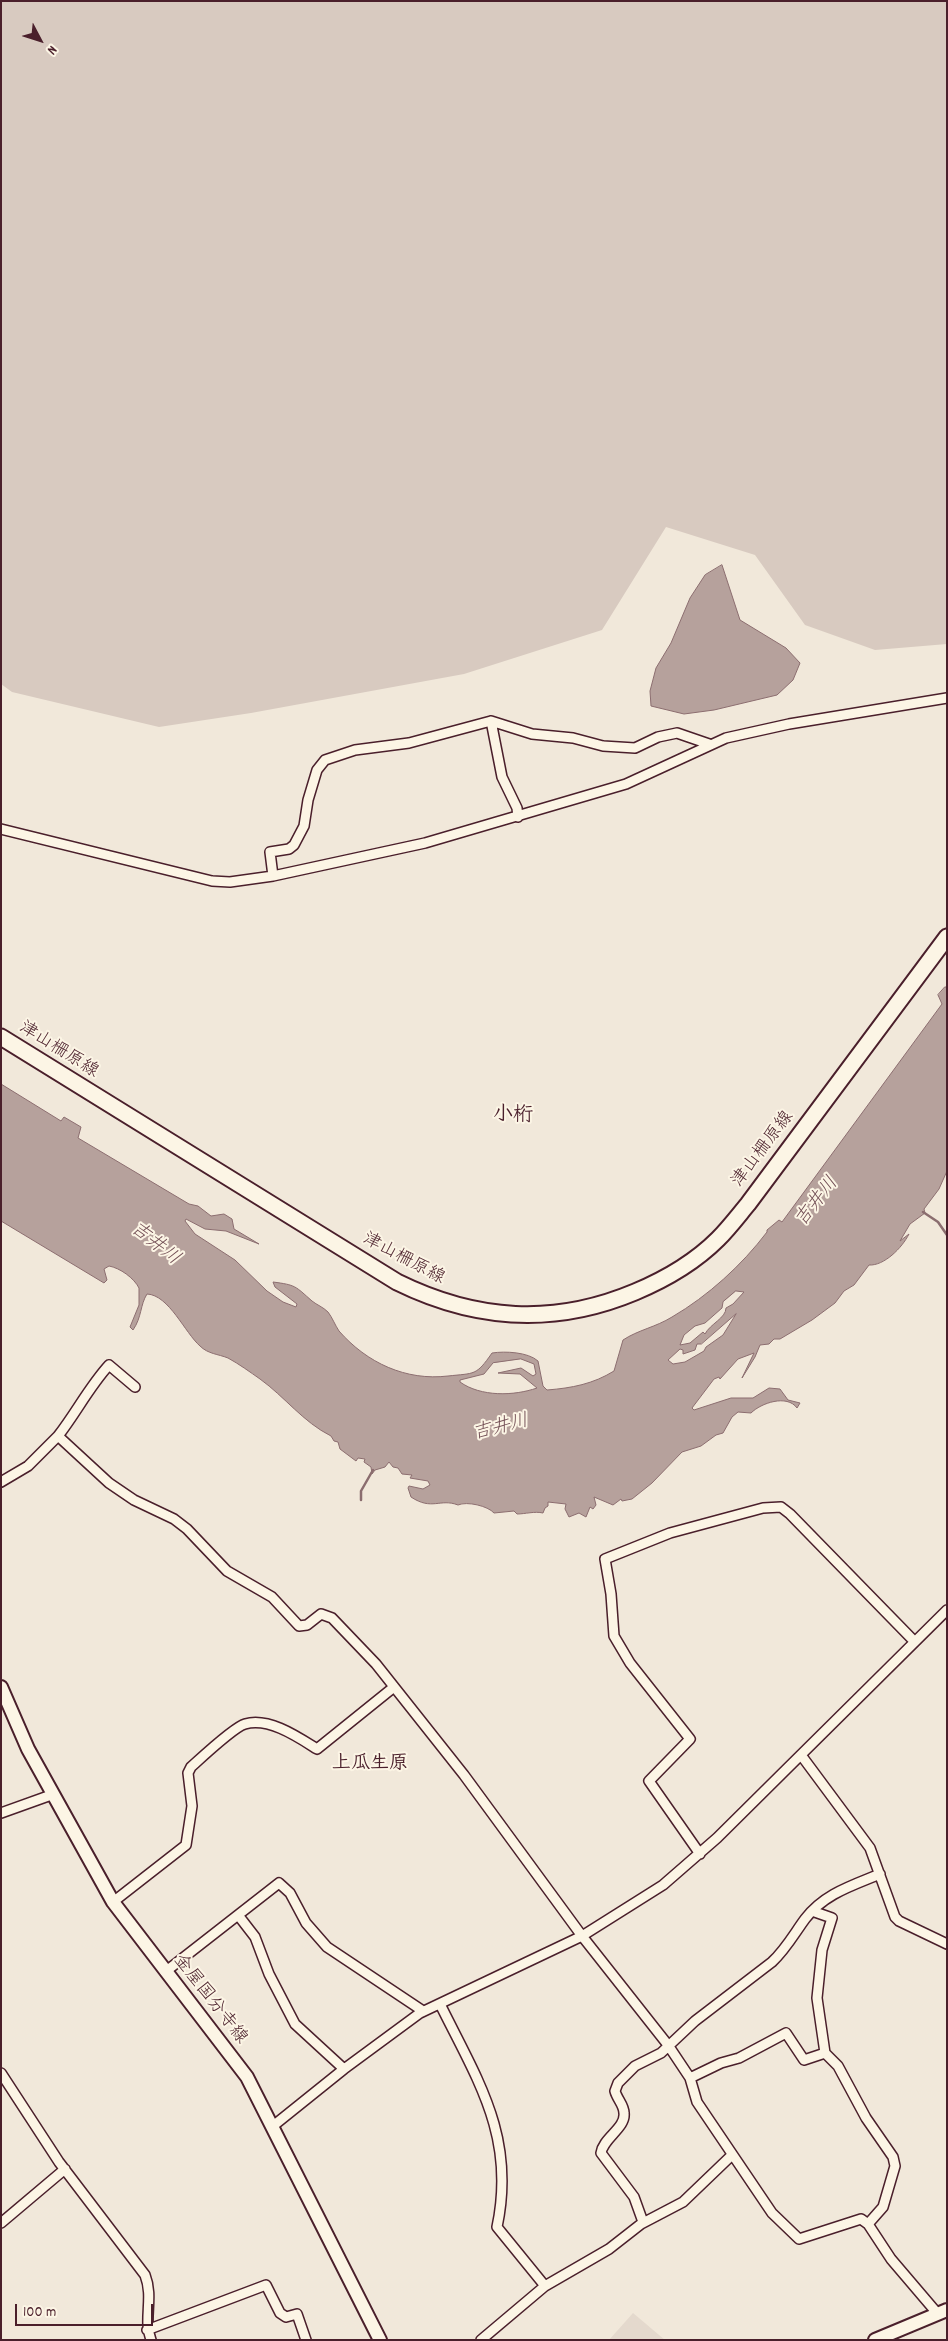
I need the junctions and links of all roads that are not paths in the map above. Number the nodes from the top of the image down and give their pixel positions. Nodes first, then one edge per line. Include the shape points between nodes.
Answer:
1 (947, 698) edge
2 (491, 721) junction
3 (709, 744) junction
4 (518, 817) junction
5 (1, 829) edge
6 (273, 876) junction
7 (947, 937) edge
8 (1, 1038) edge
9 (135, 1387) dead end
10 (58, 1436) junction
11 (1, 1482) edge
12 (947, 1610) edge
13 (914, 1641) junction
14 (1, 1687) edge
15 (394, 1687) junction
16 (801, 1755) junction
17 (54, 1794) junction
18 (1, 1813) edge
19 (700, 1854) junction
20 (880, 1874) junction
21 (112, 1902) junction
22 (812, 1911) junction
23 (238, 1915) junction
24 (582, 1936) junction
25 (947, 1944) edge
26 (165, 1972) junction
27 (440, 2004) junction
28 (423, 2011) junction
29 (668, 2045) junction
30 (825, 2053) junction
31 (344, 2069) junction
32 (1, 2073) edge
33 (690, 2078) junction
34 (273, 2126) junction
35 (732, 2155) junction
36 (65, 2169) junction
37 (1, 2222) edge
38 (643, 2222) junction
39 (868, 2224) junction
40 (545, 2286) junction
41 (942, 2312) edge
42 (148, 2330) junction
43 (151, 2340) edge
44 (306, 2340) edge
45 (380, 2340) edge
46 (481, 2340) edge
47 (875, 2340) edge

1 - 3 street via 789,724
2 - 3 street via 532,734 573,738 603,746 635,748 658,737 678,733
2 - 4 street via 502,777
2 - 6 street via 409,743 355,750 325,760 317,770 304,826 294,845 289,850 270,852
3 - 4 street via 626,784
4 - 6 street via 425,844
5 - 6 street via 212,881
7 - 8 main road, 津山柵原線 via 748,1204 718,1239 681,1269 645,1288 600,1306 553,1314 480,1312 437,1300 397,1282
9 - 10 street via 108,1365
10 - 11 street via 28,1466
10 - 15 street via 109,1483 187,1529 228,1572 272,1596 298,1626 307,1626 321,1614 332,1618
12 - 13 street
13 - 16 street
13 - 19 street via 781,1507 763,1508 670,1533 605,1559 614,1636 630,1663 690,1739 649,1781
14 - 17 main road, 金屋国分寺線 via 21,1735
15 - 21 street via 317,1749 288,1733 258,1723 243,1724 235,1730 188,1773 191,1814 186,1845
15 - 24 street via 464,1775
16 - 19 street
16 - 20 street via 870,1848
17 - 18 street
17 - 21 main road, 金屋国分寺線
19 - 24 street via 663,1885
20 - 22 street via 832,1894
20 - 25 street via 895,1917
21 - 26 main road, 金屋国分寺線
22 - 29 street via 781,1953
22 - 30 street via 832,1918 822,1950 817,1998
23 - 26 street
23 - 28 street via 279,1883 290,1893 306,1923 327,1947
23 - 31 street via 255,1937 269,1974 295,2024
24 - 27 street
24 - 29 street
26 - 34 main road, 金屋国分寺線 via 247,2077
27 - 28 street
27 - 40 street via 484,2095 499,2138 502,2192 497,2227
28 - 31 street
29 - 33 street
29 - 38 street via 661,2053 640,2063 618,2083 616,2091 624,2119 602,2150 602,2157 634,2197
30 - 33 street via 804,2060 786,2033 739,2058
30 - 39 street via 838,2066 866,2118 893,2157 894,2171 883,2207
31 - 34 street
32 - 36 street
33 - 35 street via 697,2102
34 - 45 main road, 金屋国分寺線 via 302,2190
35 - 38 street via 683,2202
35 - 39 street via 772,2213 799,2239 854,2219
36 - 37 street
36 - 42 street via 145,2275 150,2294
38 - 40 street via 609,2249
39 - 41 street via 891,2258
40 - 46 street
41 - 47 main road
42 - 43 street
42 - 44 street via 266,2285 283,2316 297,2314

